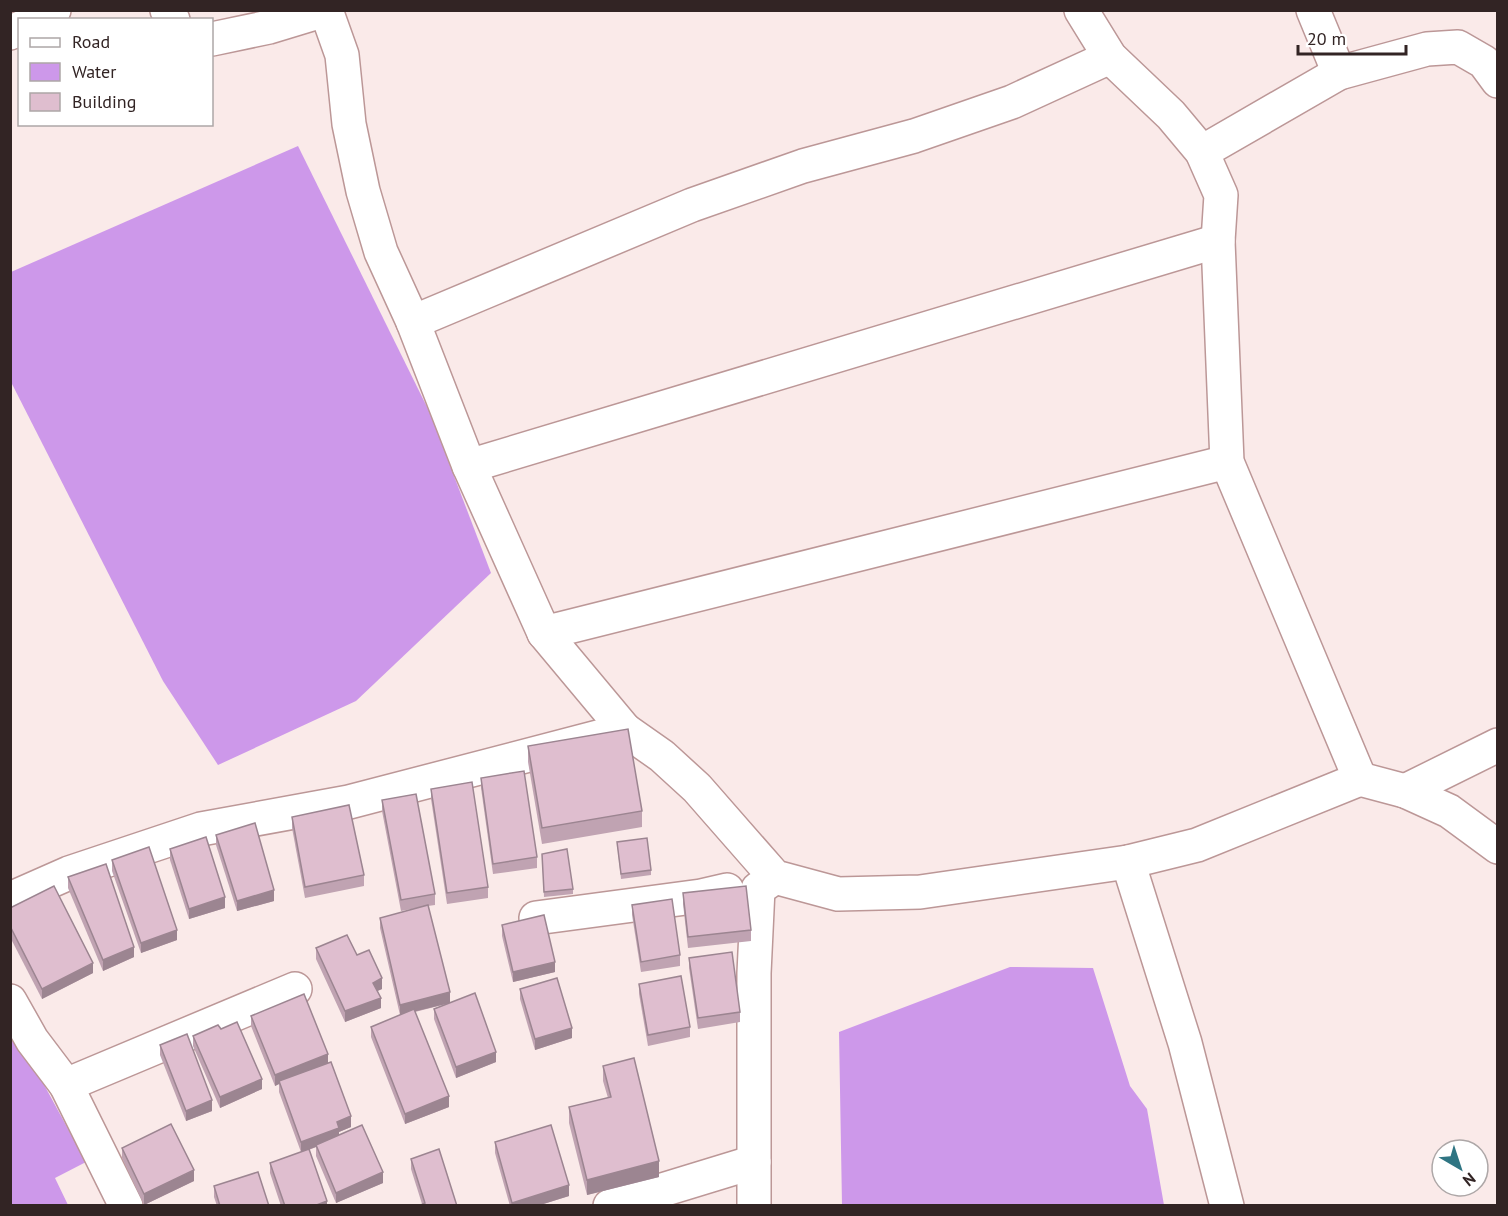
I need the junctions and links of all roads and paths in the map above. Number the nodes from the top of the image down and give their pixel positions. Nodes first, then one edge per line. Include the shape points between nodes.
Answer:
1 (54, 10) edge
2 (326, 10) edge
3 (1081, 10) edge
4 (1313, 10) edge
5 (40, 18) edge
6 (213, 39) edge
7 (1110, 57) junction
8 (1339, 73) junction
9 (1497, 81) edge
10 (1202, 152) junction
11 (1218, 241) junction
12 (413, 322) junction
13 (1227, 462) junction
14 (469, 465) junction
15 (544, 633) junction
16 (626, 730) junction
17 (1497, 745) edge
18 (1360, 779) junction
19 (1405, 791) junction
20 (1497, 847) edge
21 (1128, 862) junction
22 (767, 883) junction
23 (10, 899) edge
24 (536, 918) edge
25 (295, 989) dead end
26 (10, 1001) edge
27 (66, 1085) junction
28 (754, 1162) junction
29 (126, 1206) edge
30 (610, 1206) edge
31 (754, 1206) edge
32 (1227, 1206) edge

1 - 5 street
2 - 6 street
2 - 12 street via 342,55 349,124 363,191 381,252
3 - 7 street
4 - 8 street
7 - 10 street via 1171,115
7 - 12 street via 1012,102 914,136 803,166 692,205
8 - 9 street via 1427,49 1458,47 1484,62
8 - 10 street
10 - 11 street via 1221,195
11 - 13 street
11 - 14 street
12 - 14 street
13 - 15 street
13 - 18 street
14 - 15 street
15 - 16 street
16 - 22 street via 697,788
16 - 23 street via 349,802 201,829 69,873
17 - 19 street
18 - 19 street
18 - 21 street via 1197,846
19 - 20 street via 1449,812
21 - 22 street via 920,892 838,894
21 - 32 street via 1185,1042
22 - 24 street
22 - 28 street via 754,974
25 - 27 street
26 - 27 street via 32,1040
27 - 29 street
28 - 30 street
28 - 31 street

